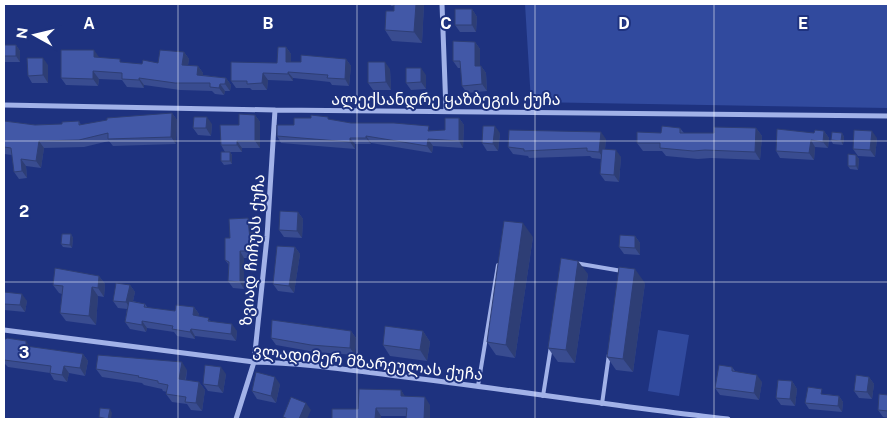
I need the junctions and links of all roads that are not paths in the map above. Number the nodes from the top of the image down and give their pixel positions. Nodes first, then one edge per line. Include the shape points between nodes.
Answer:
1 (442, 4) edge
2 (4, 105) edge
3 (275, 110) junction
4 (446, 111) junction
5 (888, 116) edge
6 (498, 260) edge
7 (573, 263) edge
8 (620, 279) edge
9 (4, 330) edge
10 (552, 338) edge
11 (611, 346) edge
12 (254, 362) junction
13 (478, 386) junction
14 (543, 396) junction
15 (602, 404) junction
16 (236, 419) edge
17 (728, 419) edge

1 - 4 street
2 - 3 street, ალექსანდრე ყაზბეგის ქუჩა
3 - 4 street, ალექსანდრე ყაზბეგის ქუჩა
3 - 12 street, ზვიად ჩიჩუას ქუჩა via 267,237
4 - 5 street, ალექსანდრე ყაზბეგის ქუჩა
6 - 13 lane
7 - 8 lane via 622,270
9 - 12 street, ვლადიმერ მზარეულას ქუჩა
10 - 14 lane
11 - 15 lane
12 - 13 street, ვლადიმერ მზარეულას ქუჩა via 288,362
12 - 16 street, ზვიად ჩიჩუას ქუჩა
13 - 14 street, ვლადიმერ მზარეულას ქუჩა
14 - 15 street, ვლადიმერ მზარეულას ქუჩა
15 - 17 street, ვლადიმერ მზარეულას ქუჩა

